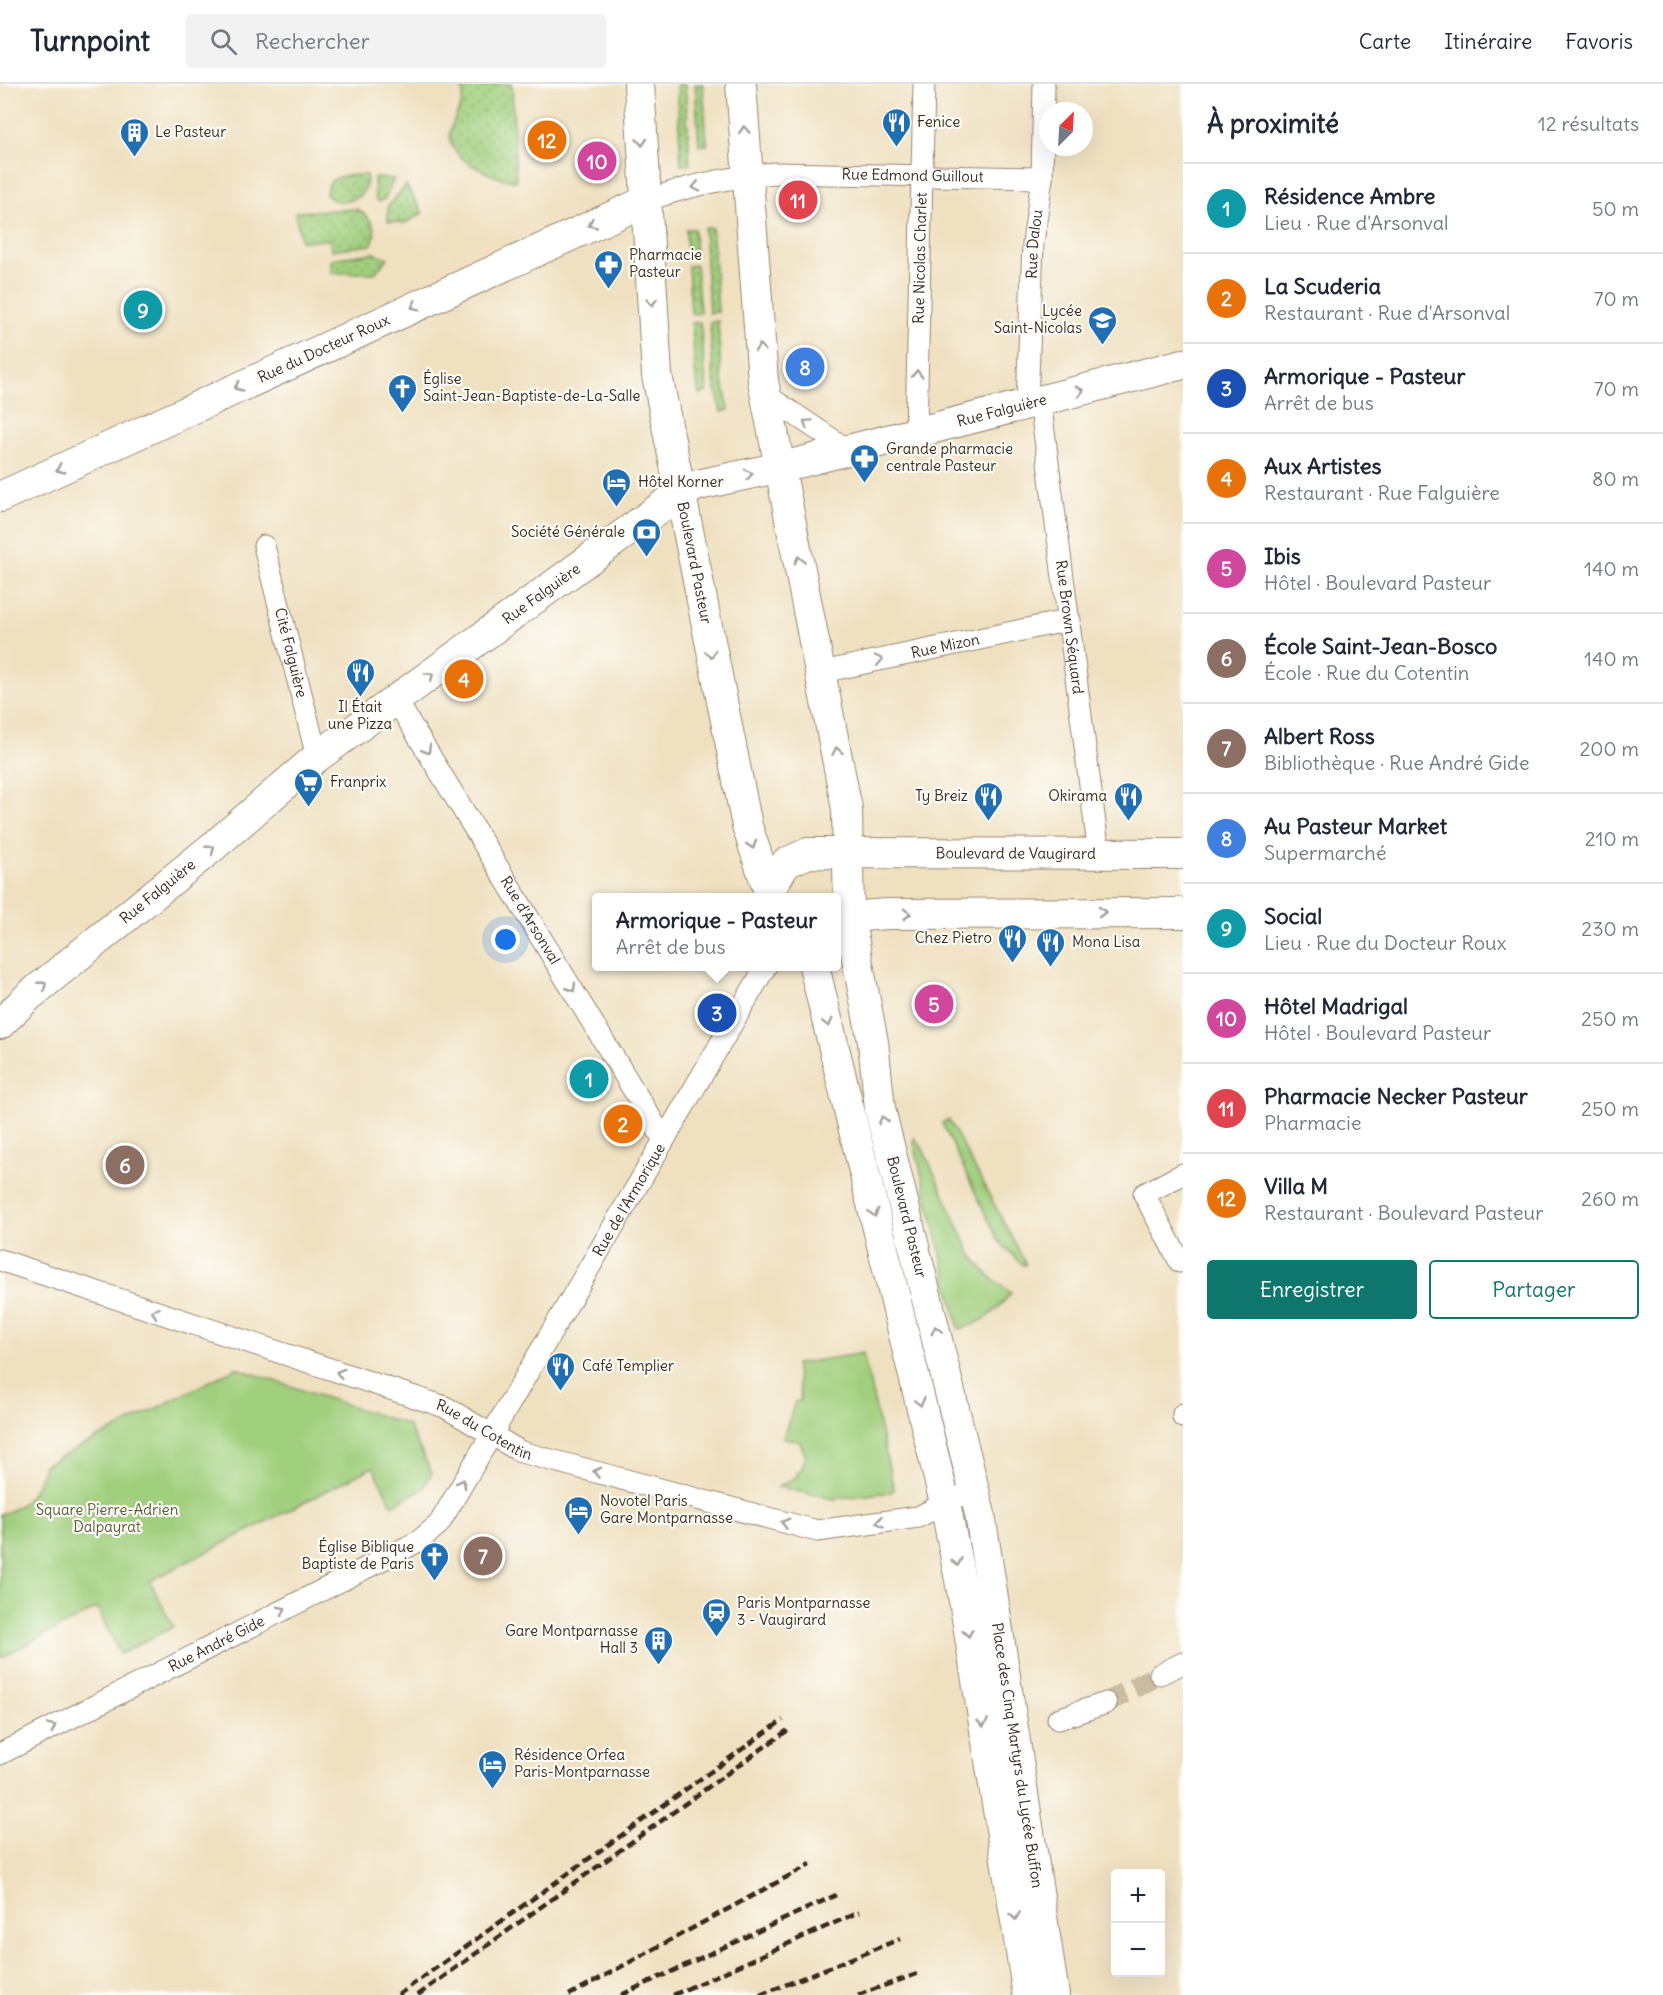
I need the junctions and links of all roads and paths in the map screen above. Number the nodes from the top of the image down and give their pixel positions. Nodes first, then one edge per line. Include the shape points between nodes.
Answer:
1 (639, 84) edge
2 (741, 84) edge
3 (924, 84) edge
4 (1044, 84) edge
5 (747, 175) junction
6 (921, 175) junction
7 (1042, 178) junction
8 (646, 201) junction
9 (1183, 364) edge
10 (766, 396) junction
11 (1033, 402) junction
12 (916, 432) junction
13 (848, 450) junction
14 (780, 468) junction
15 (679, 494) junction
16 (0, 497) edge
17 (264, 546) dead end
18 (1070, 621) junction
19 (822, 672) junction
20 (396, 700) junction
21 (317, 758) junction
22 (846, 853) junction
23 (1099, 854) junction
24 (1183, 854) edge
25 (768, 893) edge
26 (770, 893) edge
27 (1183, 913) edge
28 (843, 920) edge
29 (763, 971) edge
30 (815, 971) edge
31 (0, 1024) edge
32 (664, 1140) junction
33 (1183, 1174) edge
34 (0, 1260) edge
35 (1183, 1260) edge
36 (490, 1434) junction
37 (977, 1502) junction
38 (948, 1514) junction
39 (432, 1532) joint
40 (1183, 1663) edge
41 (1160, 1674) tunnel mouth
42 (1106, 1703) tunnel mouth
43 (1058, 1719) dead end
44 (0, 1754) edge
45 (1028, 1995) edge
46 (1054, 1995) edge

1 -> 8 main road, Boulevard Pasteur
5 -> 2 main road, Boulevard Pasteur
3 - 6 street, Rue Nicolas Charlet
4 - 7 street, Rue Dalou
5 - 6 street, Rue Edmond Guillout
5 -> 8 street, Rue Edmond Guillout
10 -> 5 main road, Boulevard Pasteur
6 - 7 street, Rue Edmond Guillout
12 -> 6 street, Rue Nicolas Charlet
7 - 11 street, Rue Dalou via 1033,243
8 -> 15 main road, Boulevard Pasteur via 657,375
8 -> 16 main road, Rue du Docteur Roux
11 -> 9 main road, Rue Falguière
13 -> 10 street
10 - 14 main road, Boulevard Pasteur
11 - 12 main road, Rue Falguière
11 - 18 street, Rue Brown Séquard
12 - 13 main road, Rue Falguière
13 - 14 main road, Rue Falguière
15 -> 14 main road, Rue Falguière via 698,485
19 -> 14 main road, Boulevard Pasteur
20 -> 15 main road, Rue Falguière
15 -> 25 main road, Boulevard Pasteur via 747,826
17 - 21 street, Cité Falguière
19 -> 18 street, Rue Mizon
18 - 23 street, Rue Brown Séquard
22 -> 19 main road, Boulevard Pasteur via 847,809
20 - 21 main road, Rue Falguière
20 -> 32 street, Rue d'Arsonval
31 -> 21 main road, Rue Falguière
22 - 23 main road, Boulevard de Vaugirard
22 - 26 main road, Boulevard Pasteur via 808,853 793,859 777,874
22 - 28 main road, Boulevard Pasteur
23 - 24 main road, Boulevard de Vaugirard
28 -> 27 main road via 887,914
37 -> 28 main road, Boulevard Pasteur via 880,1109 873,1042
29 - 32 street, Rue de l'Armorique
30 -> 38 main road
32 - 36 street, Rue de l'Armorique
33 - 35 street via 1144,1194 1180,1262
36 -> 34 street, Rue du Cotentin via 444,1407
38 -> 36 street, Rue du Cotentin via 817,1531 521,1452
39 -> 36 street, Rue de l'Armorique
37 - 38 street, Rue du Cotentin
37 - 46 main road, Place des Cinq Martyrs du Lycée Buffon
38 -> 45 main road, Place des Cinq Martyrs du Lycée Buffon
44 -> 39 street, Rue André Gide
40 - 41 street
42 - 43 street

